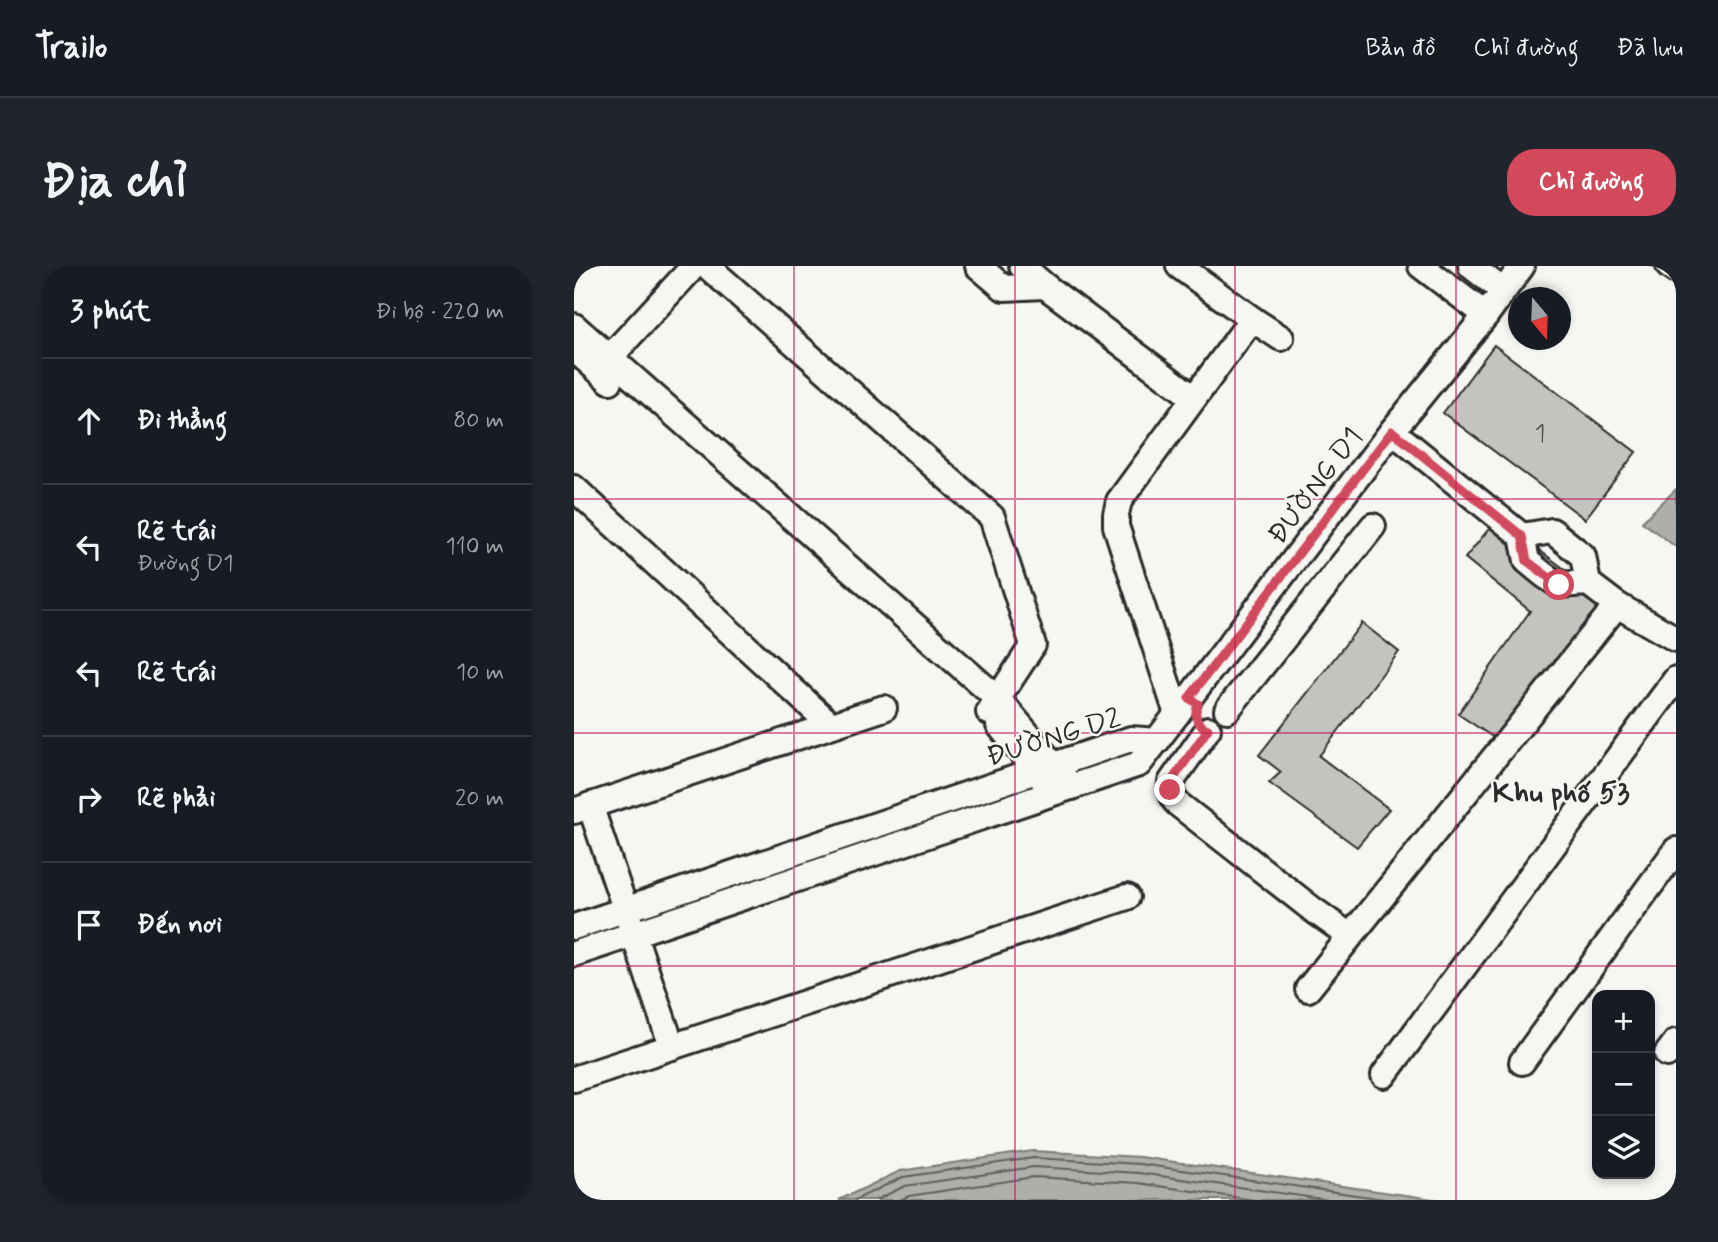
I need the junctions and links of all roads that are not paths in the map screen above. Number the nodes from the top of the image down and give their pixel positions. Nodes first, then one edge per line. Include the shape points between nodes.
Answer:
1 (694, 266) edge
2 (707, 266) edge
3 (978, 266) edge
4 (1022, 266) edge
5 (1179, 266) edge
6 (1421, 266) edge
7 (1471, 266) edge
8 (1522, 266) edge
9 (1669, 266) edge
10 (1676, 271) edge
11 (1045, 286) junction
12 (1503, 291) junction
13 (1486, 315) junction
14 (1252, 319) junction
15 (574, 326) edge
16 (1281, 338) dead end
17 (574, 349) edge
18 (603, 364) junction
19 (1194, 398) junction
20 (1392, 431) junction
21 (574, 488) edge
22 (1373, 526) dead end
23 (1522, 536) junction
24 (1588, 583) junction
25 (1617, 605) junction
26 (1676, 639) edge
27 (1676, 679) edge
28 (993, 706) junction
29 (1188, 706) junction
30 (884, 708) dead end
31 (1227, 710) junction
32 (831, 726) junction
33 (1208, 729) junction
34 (1157, 741) junction
35 (1045, 768) junction
36 (1062, 789) junction
37 (582, 808) edge
38 (1676, 850) edge
39 (1127, 897) dead end
40 (629, 922) junction
41 (574, 927) edge
42 (1350, 936) junction
43 (574, 954) edge
44 (1308, 989) dead end
45 (672, 1047) junction
46 (1522, 1062) dead end
47 (1384, 1076) dead end
48 (574, 1079) edge

1 - 18 street
2 - 28 street via 992,517 1033,645
3 - 11 street via 1004,288
4 - 11 street
5 - 14 street
6 - 13 street
7 - 12 street
8 - 12 street, ĐƯỜNG D1
9 - 10 street
11 - 19 street
12 - 13 street, ĐƯỜNG D1
13 - 20 street, ĐƯỜNG D1
14 - 16 street
14 - 19 street
15 - 18 street
17 - 18 street
18 - 28 street
19 - 29 street via 1119,501 1116,514 1116,526
20 - 23 street
20 - 29 street, ĐƯỜNG D1
21 - 32 street
22 - 31 street
23 - 24 street via 1527,561 1544,575 1559,585
23 - 24 street via 1552,531 1583,556
24 - 25 street
25 - 26 street
25 - 42 street
27 - 47 street
28 - 35 street
29 - 31 street via 1217,698
29 - 33 street via 1199,724
29 - 34 street, ĐƯỜNG D1
30 - 32 street
31 - 33 street via 1223,725
32 - 37 street
33 - 42 street via 1171,782 1172,798
34 - 35 street, ĐƯỜNG D2 via 1131,739
34 - 36 street, ĐƯỜNG D2 via 1139,764
35 - 36 street
35 - 40 street, ĐƯỜNG D2
36 - 40 street, ĐƯỜNG D2
37 - 40 street
38 - 46 street
39 - 45 street
40 - 41 street, ĐƯỜNG D2
40 - 43 street, ĐƯỜNG D2
40 - 45 street
42 - 44 street
45 - 48 street

